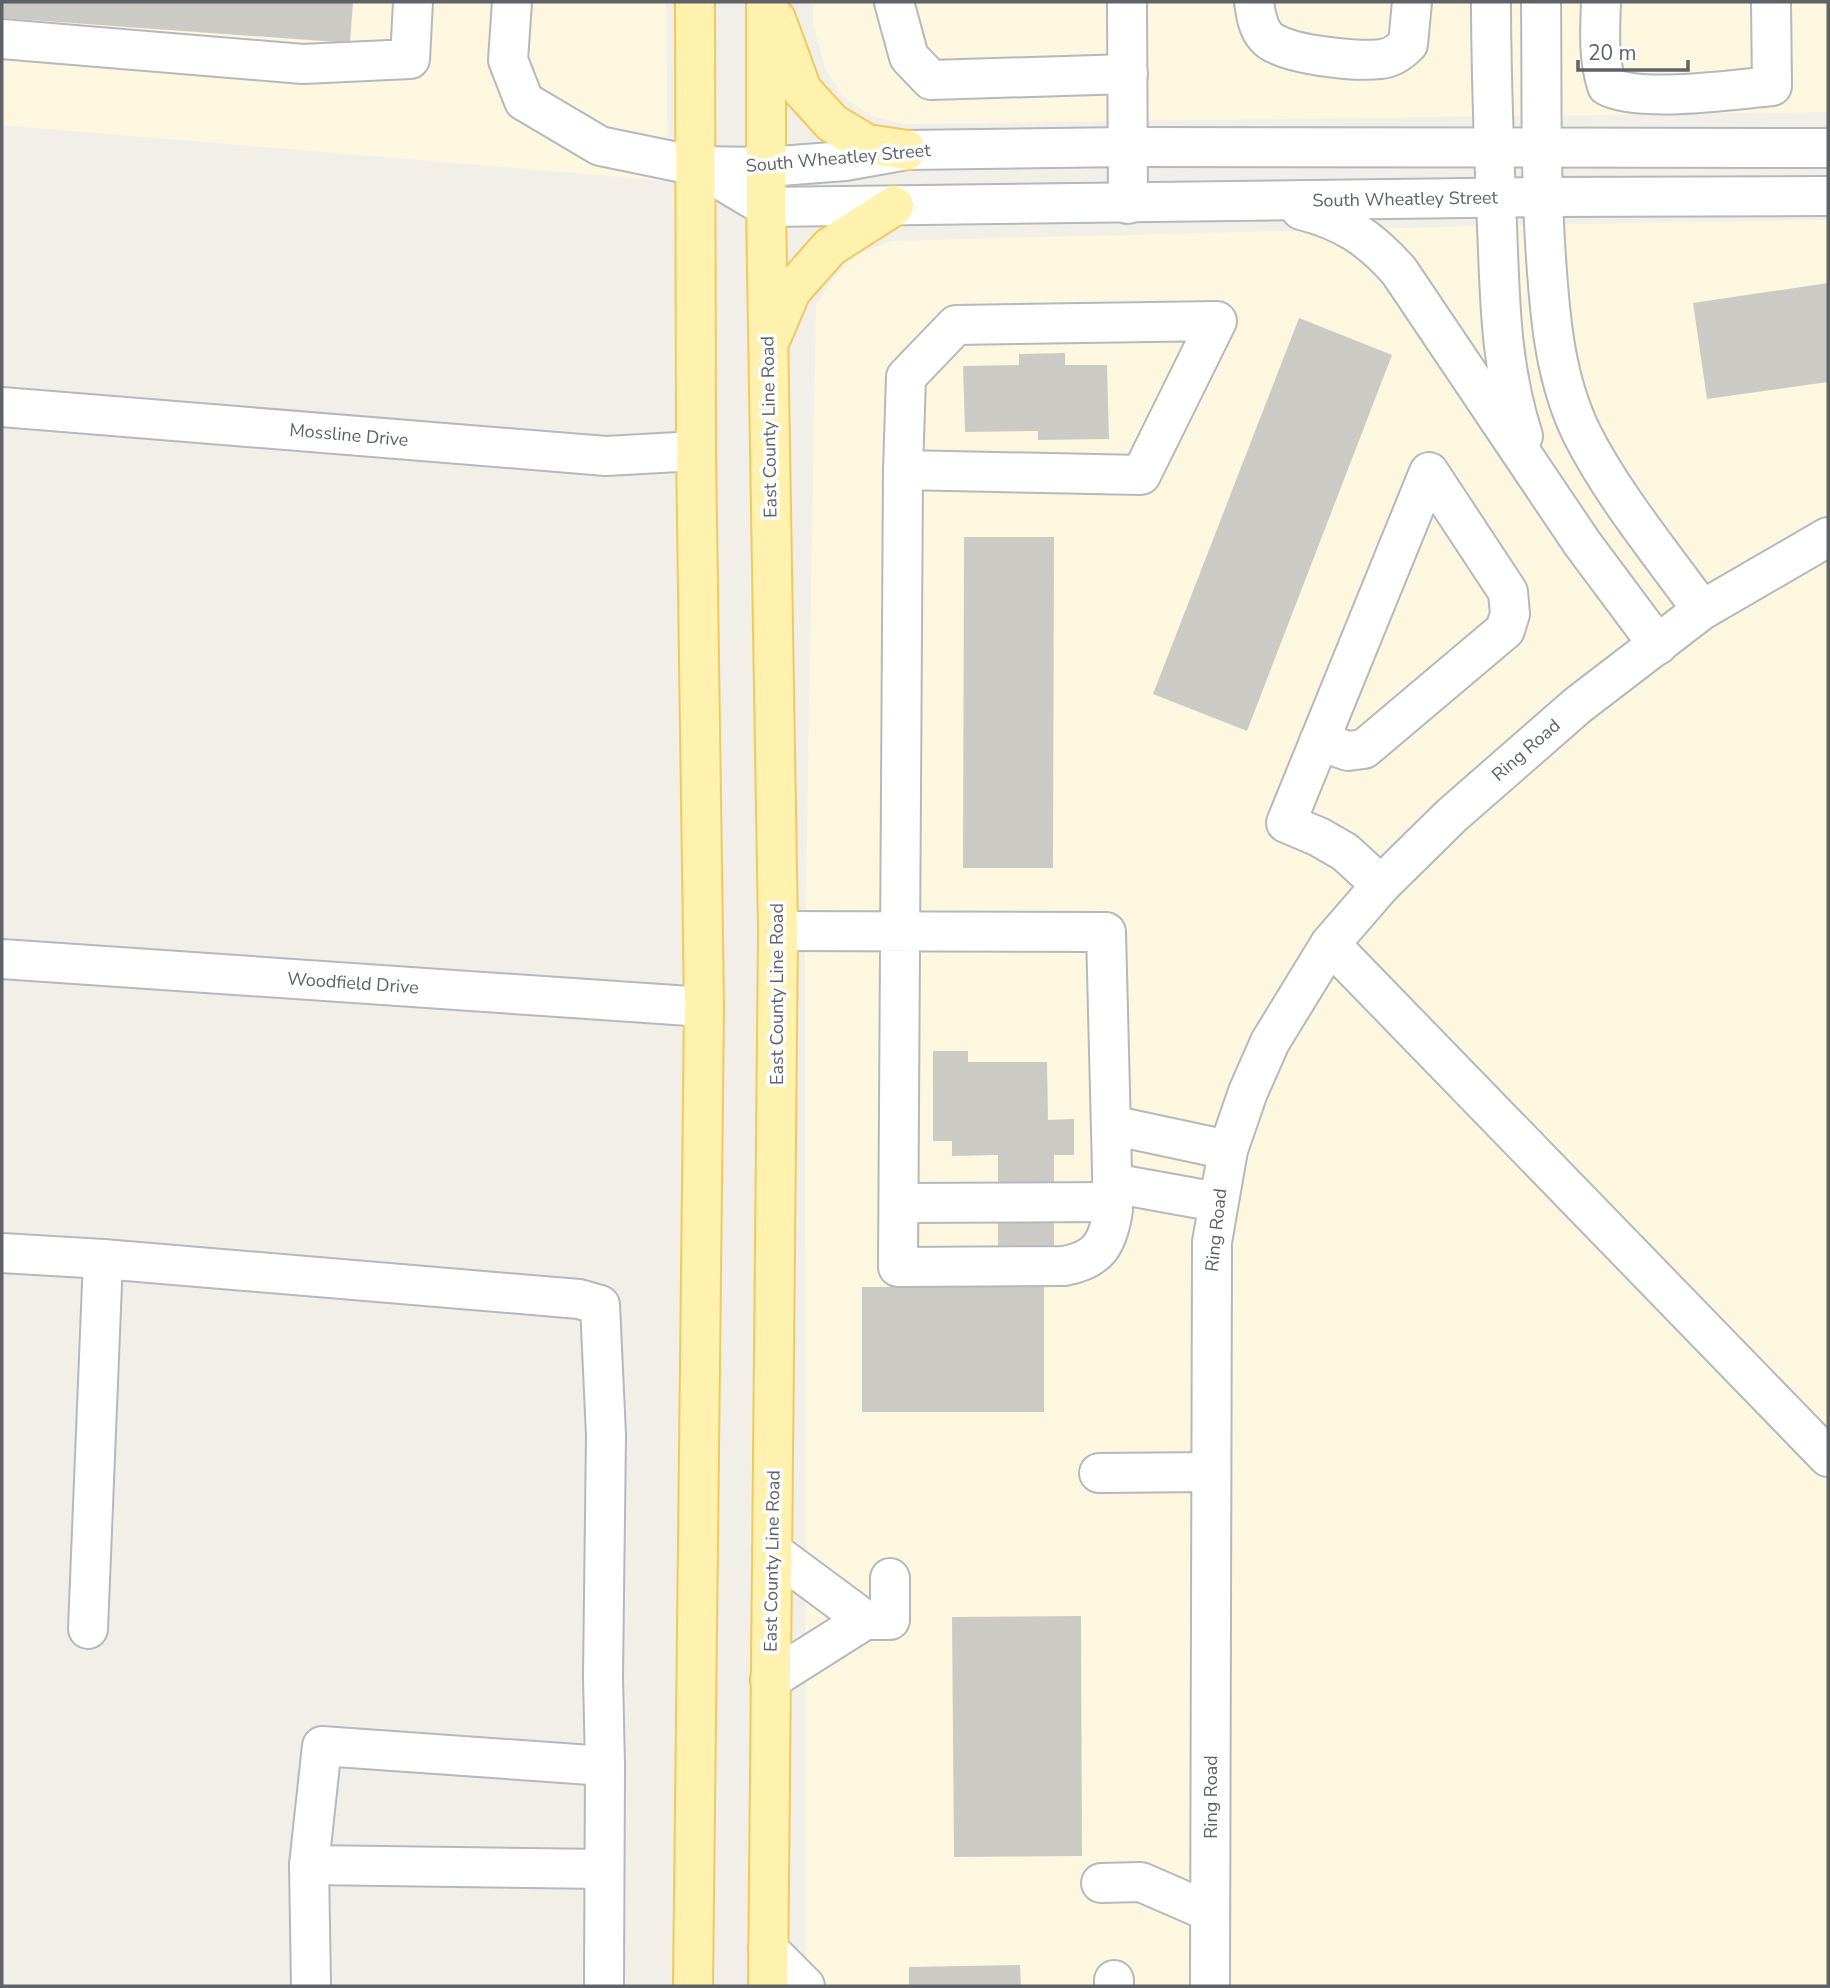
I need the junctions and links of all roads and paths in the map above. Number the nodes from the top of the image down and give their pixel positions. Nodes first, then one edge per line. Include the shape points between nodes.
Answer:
1 (413, 2) edge
2 (512, 2) edge
3 (695, 2) edge
4 (768, 2) edge
5 (894, 2) edge
6 (1127, 2) edge
7 (1254, 2) edge
8 (1412, 2) edge
9 (1491, 2) edge
10 (1541, 2) edge
11 (1601, 2) edge
12 (1771, 2) edge
13 (2, 39) edge
14 (1128, 74) junction
15 (1128, 147) junction
16 (1493, 148) junction
17 (1542, 148) junction
18 (1828, 148) edge
19 (906, 150) junction
20 (697, 166) junction
21 (767, 167) junction
22 (1542, 197) junction
23 (1828, 197) edge
24 (1496, 198) junction
25 (1269, 202) junction
26 (1128, 204) junction
27 (894, 206) junction
28 (766, 207) junction
29 (768, 344) junction
30 (2, 407) edge
31 (696, 451) junction
32 (904, 470) junction
33 (1554, 501) junction
34 (1828, 537) edge
35 (1702, 610) junction
36 (1658, 645) junction
37 (1319, 741) junction
38 (1381, 885) junction
39 (778, 931) junction
40 (899, 932) junction
41 (1331, 944) junction
42 (2, 959) edge
43 (704, 1007) junction
44 (1111, 1125) junction
45 (1228, 1150) junction
46 (1112, 1192) junction
47 (1217, 1202) junction
48 (899, 1203) junction
49 (2, 1253) edge
50 (103, 1259) junction
51 (1828, 1457) edge
52 (1210, 1472) junction
53 (1099, 1473) dead end
54 (772, 1551) junction
55 (890, 1578) dead end
56 (865, 1620) junction
57 (88, 1629) dead end
58 (771, 1680) junction
59 (605, 1766) junction
60 (309, 1865) junction
61 (604, 1869) junction
62 (1101, 1883) dead end
63 (1210, 1912) junction
64 (768, 1968) edge
65 (311, 1986) edge
66 (604, 1986) edge
67 (693, 1986) edge
68 (805, 1986) edge
69 (1210, 1986) edge

1 - 13 street via 410,59 303,64
2 - 20 street via 508,60 524,101 600,146
3 - 20 main road
4 - 19 main road via 802,90 818,109 867,144
4 - 21 main road, East County Line Road
5 - 14 street via 909,57 931,80
6 - 14 street
7 - 8 street via 1267,39 1290,50 1382,60 1408,44
9 - 16 street
10 - 17 street
11 - 12 street via 1599,41 1607,86 1620,92 1700,93 1772,86
14 - 15 street
15 - 16 street, South Wheatley Street
15 - 19 street, South Wheatley Street
15 - 26 street
16 - 17 street, South Wheatley Street
16 - 24 street
17 - 18 street, South Wheatley Street
17 - 22 street
19 - 21 street, South Wheatley Street via 845,161
20 - 21 street, South Wheatley Street
20 - 28 street, South Wheatley Street
20 - 31 main road
21 - 28 main road, East County Line Road
22 - 23 street, South Wheatley Street
22 - 24 street, South Wheatley Street
22 - 35 street via 1550,312 1558,366 1571,408 1629,511
24 - 25 street, South Wheatley Street
24 - 33 street via 1502,344 1511,398 1535,466
25 - 26 street, South Wheatley Street
25 - 33 street via 1345,225 1384,254
26 - 27 street, South Wheatley Street
27 - 28 street, South Wheatley Street
27 - 29 main road via 830,247 791,291
28 - 29 main road, East County Line Road
29 - 39 main road, East County Line Road
30 - 31 street, Mossline Drive via 606,456
31 - 43 main road
32 - 32 street via 906,377 956,325 1217,321 1141,475
32 - 40 street
33 - 36 street
34 - 35 street, Ring Road
35 - 36 street, Ring Road
36 - 38 street, Ring Road via 1517,757
37 - 37 street via 1376,600 1429,472 1508,592 1510,614 1505,630 1364,749 1348,751
37 - 38 street via 1286,823 1345,852
38 - 41 street, Ring Road
39 - 40 street
39 - 54 main road, East County Line Road
40 - 44 street via 1106,932
40 - 48 street
41 - 45 street, Ring Road via 1270,1042
41 - 51 street
42 - 43 street, Woodfield Drive
43 - 67 main road
44 - 45 street
44 - 46 street
45 - 47 street, Ring Road
46 - 47 street
46 - 48 street
46 - 48 street via 1109,1234 1093,1256 1064,1266 898,1267
47 - 52 street, Ring Road via 1211,1275
49 - 50 street
50 - 57 street
50 - 59 street via 579,1299 600,1305 606,1435
52 - 53 street
52 - 63 street, Ring Road
54 - 56 street
54 - 58 main road, East County Line Road
55 - 56 street via 890,1620
56 - 58 street
58 - 64 main road, East County Line Road
59 - 60 street via 322,1746
59 - 61 street
60 - 61 street
60 - 65 street
61 - 66 street
62 - 63 street via 1141,1882
63 - 69 street, Ring Road
64 - 68 street

